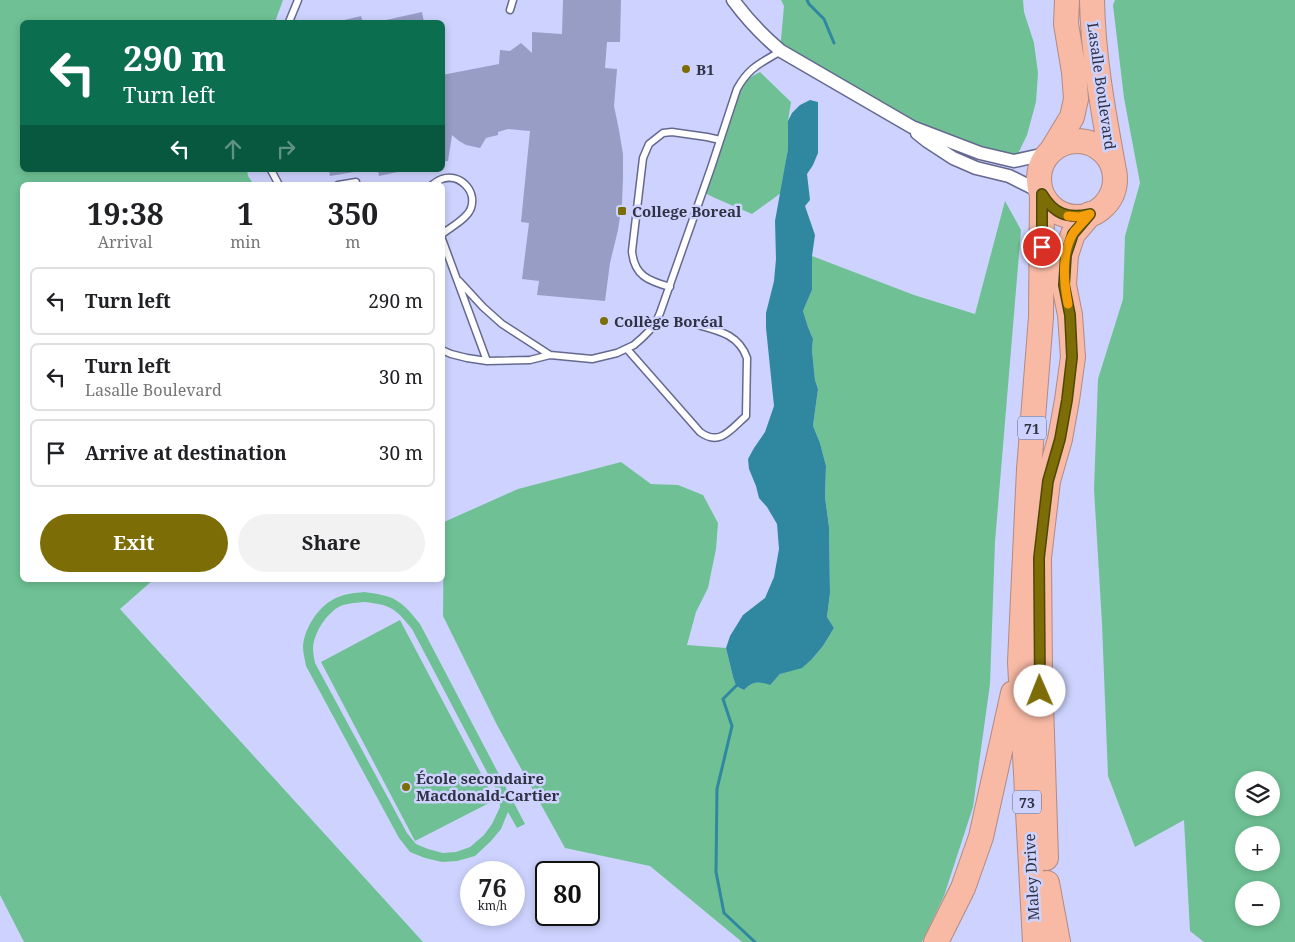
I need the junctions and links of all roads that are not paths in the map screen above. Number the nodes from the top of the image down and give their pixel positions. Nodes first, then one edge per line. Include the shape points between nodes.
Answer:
1 (298, 0) edge
2 (513, 0) edge
3 (733, 0) edge
4 (1067, 0) edge
5 (1092, 0) edge
6 (510, 10) dead end
7 (290, 20) edge
8 (781, 51) junction
9 (912, 127) junction
10 (720, 140) junction
11 (1051, 152) junction
12 (1114, 172) junction
13 (436, 182) edge
14 (1042, 193) junction
15 (1090, 214) junction
16 (445, 232) edge
17 (445, 248) edge
18 (457, 278) junction
19 (670, 287) junction
20 (690, 323) dead end
21 (627, 349) junction
22 (445, 351) edge
23 (550, 356) junction
24 (486, 361) junction
25 (1030, 667) junction
26 (1047, 883) junction
27 (936, 942) edge
28 (1035, 942) edge
29 (1050, 942) edge
30 (1058, 942) edge

1 - 7 lane
2 - 6 lane
3 - 8 street
4 - 11 highway, Lasalle Boulevard via 1066,24 1076,99 1072,117
5 - 12 highway, Lasalle Boulevard via 1100,92
8 - 9 street
8 - 10 lane via 755,66 742,80
9 - 11 street via 980,153 1014,161
9 - 14 street via 927,142 953,158 1009,176
10 - 19 lane
10 - 19 lane via 663,133 649,144 644,158 632,260 645,278
11 - 12 highway via 1062,144 1084,142 1104,152
11 - 14 highway via 1040,171
12 - 15 highway via 1112,193 1099,210
13 - 16 lane via 453,178 463,182 472,199 471,209 465,217
14 - 15 highway via 1048,204 1067,216
14 - 25 highway, 71 via 1041,317 1029,469
15 - 25 highway, 71 via 1073,234 1066,255 1064,285 1070,315 1072,357 1060,439 1048,481
17 - 18 lane
18 - 23 lane via 502,324
18 - 24 lane
19 - 21 lane via 656,322
20 - 21 lane via 732,337 739,342 747,358 746,416 717,439 700,432
21 - 23 lane via 592,359
22 - 24 lane
23 - 24 lane
25 - 26 highway, Maley Drive / 71
25 - 27 highway via 981,837 963,888
25 - 28 highway, Maley Drive / 73
26 - 29 highway, Maley Drive / 71
26 - 30 highway

